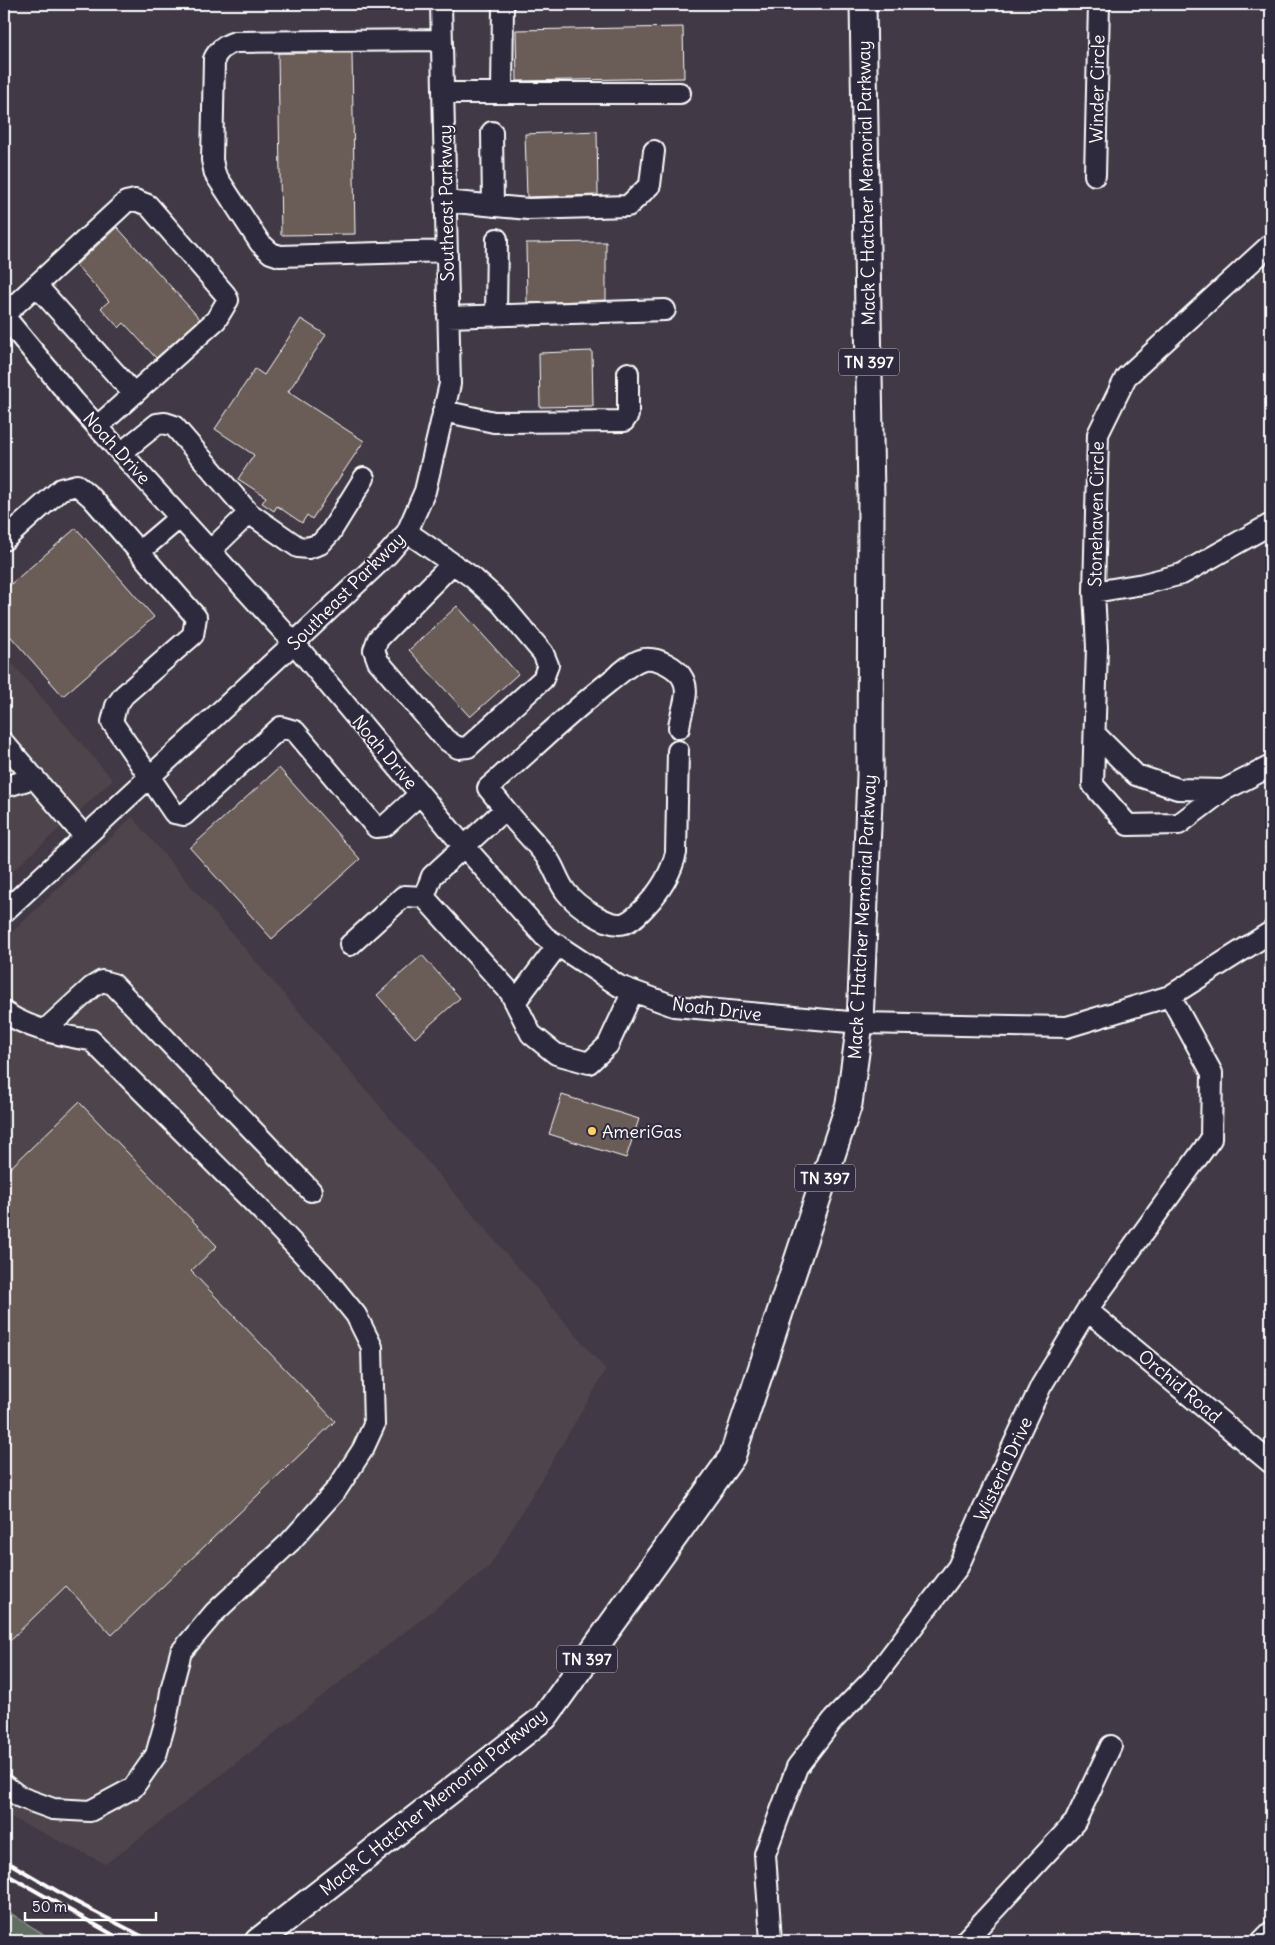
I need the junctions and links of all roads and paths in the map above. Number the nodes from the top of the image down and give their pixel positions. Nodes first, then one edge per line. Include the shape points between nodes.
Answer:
1 (441, 4) edge
2 (503, 4) edge
3 (863, 4) edge
4 (1099, 4) edge
5 (442, 40) junction
6 (443, 93) junction
7 (502, 93) junction
8 (680, 93) dead end
9 (492, 132) dead end
10 (654, 151) dead end
11 (1095, 175) dead end
12 (446, 201) junction
13 (493, 206) junction
14 (497, 239) dead end
15 (1271, 244) edge
16 (447, 251) junction
17 (36, 285) junction
18 (666, 310) dead end
19 (4, 316) edge
20 (496, 316) junction
21 (448, 317) junction
22 (628, 373) dead end
23 (134, 394) junction
24 (443, 412) junction
25 (97, 427) junction
26 (121, 453) junction
27 (364, 478) dead end
28 (249, 513) junction
29 (180, 517) junction
30 (1271, 524) edge
31 (407, 532) junction
32 (4, 540) edge
33 (210, 551) junction
34 (140, 552) junction
35 (452, 564) junction
36 (1094, 592) junction
37 (294, 643) junction
38 (679, 728) dead end
39 (1096, 735) junction
40 (4, 743) edge
41 (678, 752) dead end
42 (1271, 766) edge
43 (34, 778) junction
44 (149, 778) junction
45 (4, 787) edge
46 (1224, 790) junction
47 (420, 794) junction
48 (505, 810) junction
49 (85, 837) junction
50 (464, 846) junction
51 (424, 897) junction
52 (4, 912) edge
53 (1271, 932) edge
54 (350, 945) dead end
55 (558, 945) junction
56 (633, 991) junction
57 (1170, 996) junction
58 (515, 1002) junction
59 (4, 1014) edge
60 (860, 1023) junction
61 (45, 1030) junction
62 (311, 1191) dead end
63 (1087, 1310) junction
64 (1270, 1459) edge
65 (1111, 1746) dead end
66 (4, 1784) edge
67 (1271, 1932) edge
68 (258, 1941) edge
69 (771, 1941) edge
70 (965, 1941) edge
71 (1262, 1941) edge

1 - 5 street, Southeast Parkway
2 - 7 street
3 - 60 main road, Mack C Hatcher Memorial Parkway / TN 397 via 871,506 870,776
4 - 11 street, Winder Circle
5 - 6 street, Southeast Parkway
5 - 16 street via 228,44 214,59 212,160 215,174 260,244 271,254
6 - 7 street
6 - 12 street, Southeast Parkway
7 - 8 street
9 - 13 street
10 - 13 street via 650,185 628,206 528,209
12 - 13 street
12 - 16 street, Southeast Parkway
14 - 20 street
15 - 36 street, Stonehaven Circle via 1126,377 1098,434
16 - 21 street, Southeast Parkway
17 - 19 street
17 - 23 street
17 - 23 street via 126,202 135,200 148,204 228,300 216,320
18 - 20 street
19 - 25 street, Noah Drive
20 - 21 street
21 - 24 street, Southeast Parkway via 450,384
22 - 24 street via 628,415 624,422 494,422
23 - 25 street
24 - 31 street, Southeast Parkway via 425,491
25 - 26 street, Noah Drive
26 - 28 street via 157,424 174,426
26 - 29 street, Noah Drive
27 - 28 street via 330,533 320,544 308,548 298,547
28 - 33 street
29 - 33 street, Noah Drive
29 - 34 street
30 - 36 street via 1182,574
31 - 35 street
31 - 37 street, Southeast Parkway
32 - 34 street via 61,489 77,485
33 - 37 street, Noah Drive
34 - 44 street via 196,617 193,635 124,695 116,706 112,722
35 - 35 street via 500,602 543,653 548,665 543,679 524,697 468,747 458,748 438,732 378,662 374,650 378,639
36 - 39 street, Stonehaven Circle
37 - 44 street, Southeast Parkway
37 - 47 street, Noah Drive
38 - 48 street via 686,692 683,679 660,661 645,659 633,664 488,788
39 - 46 street, Stonehaven Circle via 1136,775 1178,789
39 - 46 street, Stonehaven Circle via 1093,785 1128,825 1179,824
40 - 43 street
41 - 48 street via 673,868 654,898 624,924 595,916 576,903 550,862
42 - 46 street, Stonehaven Circle
43 - 45 street
43 - 49 street
44 - 47 street via 174,813 184,815 281,727 295,731 376,826 385,826
44 - 49 street, Southeast Parkway
47 - 50 street, Noah Drive
48 - 50 street
49 - 52 street, Southeast Parkway
50 - 51 street via 432,876
50 - 55 street, Noah Drive via 545,937
51 - 54 street via 404,896
51 - 58 street via 510,992
53 - 57 street, Noah Drive
55 - 56 street, Noah Drive via 619,986
55 - 58 street
56 - 58 street via 608,1045 589,1062 556,1054 531,1034
56 - 60 street, Noah Drive via 674,1006
57 - 60 street, Noah Drive via 1067,1027
57 - 63 street, Wisteria Drive via 1212,1073 1211,1139
59 - 61 street
60 - 68 main road, Mack C Hatcher Memorial Parkway / TN 397 via 849,1104 732,1457 544,1718
61 - 62 street via 92,987 102,981 113,984
61 - 66 street via 91,1040 262,1211 344,1300 356,1315 372,1347 374,1425 337,1489 290,1542 215,1612 181,1652 168,1716 156,1754 133,1788 90,1812 53,1809 20,1797
63 - 64 street, Orchid Road
63 - 69 street, Wisteria Drive via 1041,1386 958,1567 873,1679 833,1720 797,1767 766,1854
65 - 70 street via 1075,1822
67 - 71 street

